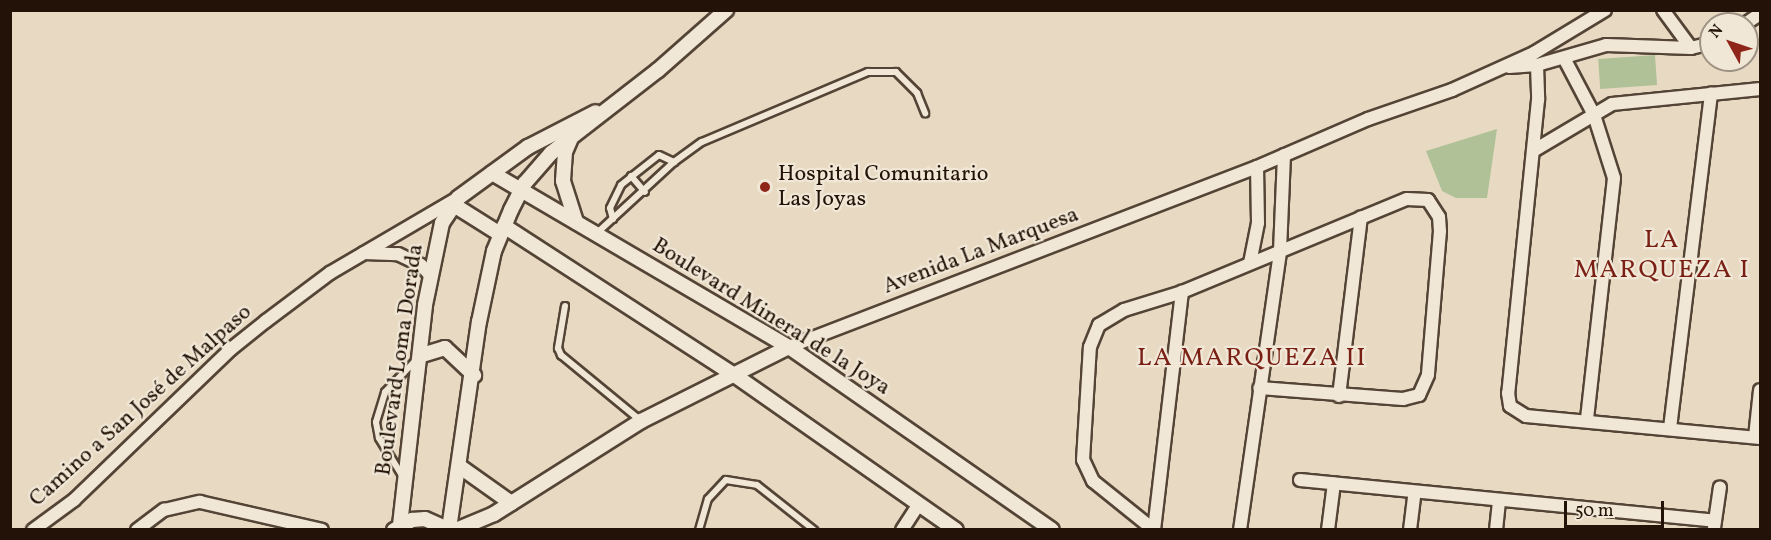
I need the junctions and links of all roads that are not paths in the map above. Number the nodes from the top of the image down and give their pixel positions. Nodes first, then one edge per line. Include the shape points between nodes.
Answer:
1 (726, 10) edge
2 (1605, 10) edge
3 (1663, 10) edge
4 (1699, 46) edge
5 (1690, 48) junction
6 (1564, 58) junction
7 (1537, 65) junction
8 (1502, 67) junction
9 (1761, 89) edge
10 (1711, 93) junction
11 (614, 103) junction
12 (925, 113) dead end
13 (1594, 115) junction
14 (571, 138) junction
15 (1533, 151) junction
16 (1284, 155) junction
17 (674, 162) junction
18 (1257, 167) junction
19 (492, 173) junction
20 (632, 176) junction
21 (645, 192) junction
22 (520, 193) junction
23 (456, 201) junction
24 (1361, 217) junction
25 (613, 219) junction
26 (576, 222) junction
27 (502, 230) junction
28 (597, 234) junction
29 (1280, 251) junction
30 (363, 253) junction
31 (1250, 263) junction
32 (431, 276) junction
33 (1182, 292) junction
34 (565, 306) dead end
35 (789, 347) junction
36 (422, 355) junction
37 (733, 374) junction
38 (474, 375) junction
39 (1259, 388) junction
40 (1761, 390) edge
41 (1339, 396) junction
42 (1587, 419) junction
43 (641, 421) junction
44 (1670, 428) junction
45 (1758, 438) edge
46 (459, 466) junction
47 (404, 478) junction
48 (1300, 480) dead end
49 (1334, 483) junction
50 (1719, 487) dead end
51 (1415, 492) junction
52 (1499, 500) junction
53 (511, 504) junction
54 (920, 504) junction
55 (494, 514) junction
56 (1714, 525) edge
57 (397, 527) edge
58 (302, 528) edge
59 (452, 529) edge
60 (33, 530) edge
61 (137, 530) edge
62 (322, 530) edge
63 (481, 530) edge
64 (699, 530) edge
65 (814, 530) edge
66 (902, 530) edge
67 (956, 530) edge
68 (1052, 530) edge
69 (1154, 530) edge
70 (1240, 530) edge
71 (1328, 530) edge
72 (1410, 530) edge
73 (1496, 530) edge

1 - 11 street
2 - 8 street
3 - 5 street
4 - 5 street
5 - 6 street via 1606,45
6 - 7 street
6 - 13 street
7 - 8 street
7 - 15 street
8 - 16 street, Avenida La Marquesa
9 - 10 street
10 - 13 street via 1626,100
10 - 44 street
11 - 14 street
11 - 19 street, Boulevard Loma Dorada via 550,134
12 - 17 lane via 917,93 896,72 877,70 702,142
13 - 15 street
13 - 42 street via 1610,156 1614,196
14 - 22 street via 539,166
14 - 26 street via 565,153 563,181
15 - 42 street via 1508,399 1514,411 1526,416
16 - 18 street, Avenida La Marquesa
16 - 29 street
17 - 20 lane via 659,155
17 - 21 lane
18 - 31 street via 1258,223
18 - 35 street, Avenida La Marquesa
19 - 22 street
19 - 23 street, Boulevard Loma Dorada
20 - 21 lane
20 - 25 lane via 615,195 610,208
21 - 25 lane
22 - 26 street, Boulevard Mineral de la Joya
22 - 27 street
23 - 27 street
23 - 30 street, Camino a San José de Malpaso
23 - 32 street, Boulevard Loma Dorada via 442,223
24 - 29 street
24 - 41 street
24 - 41 street via 1418,197 1435,207 1440,231 1428,375 1425,387 1413,398
25 - 28 lane
26 - 28 street, Boulevard Mineral de la Joya
27 - 37 street
27 - 38 street via 479,322
28 - 35 street, Boulevard Mineral de la Joya
29 - 31 street
29 - 39 street
30 - 32 street via 398,254 421,265
30 - 60 street, Camino a San José de Malpaso via 330,273 231,349 74,500
31 - 33 street
32 - 36 street, Boulevard Loma Dorada
33 - 69 street
33 - 69 street via 1108,318 1098,325 1090,347 1083,449 1087,471 1103,490
34 - 43 lane via 558,348 561,355
35 - 37 street, Avenida La Marquesa
35 - 68 street, Boulevard Mineral de la Joya
36 - 38 street via 446,348
36 - 47 street, Boulevard Loma Dorada
36 - 47 lane via 385,392 376,422 379,438
37 - 43 street, Avenida La Marquesa
37 - 54 street
38 - 46 street
39 - 41 street
39 - 70 street
40 - 45 street
42 - 44 street
43 - 53 street, Avenida La Marquesa
44 - 45 street
46 - 53 street
46 - 59 street
47 - 57 street, Boulevard Loma Dorada
48 - 49 street
49 - 51 street
49 - 71 street
50 - 56 street
51 - 52 street
51 - 72 street
52 - 56 street
52 - 73 street
53 - 55 street, Avenida La Marquesa
54 - 66 street
54 - 67 street
55 - 59 street, Avenida La Marquesa
55 - 63 street, Avenida La Marquesa
57 - 59 street via 425,519
58 - 61 street via 200,502 164,510
58 - 62 street
64 - 65 lane via 708,499 726,480 757,485

